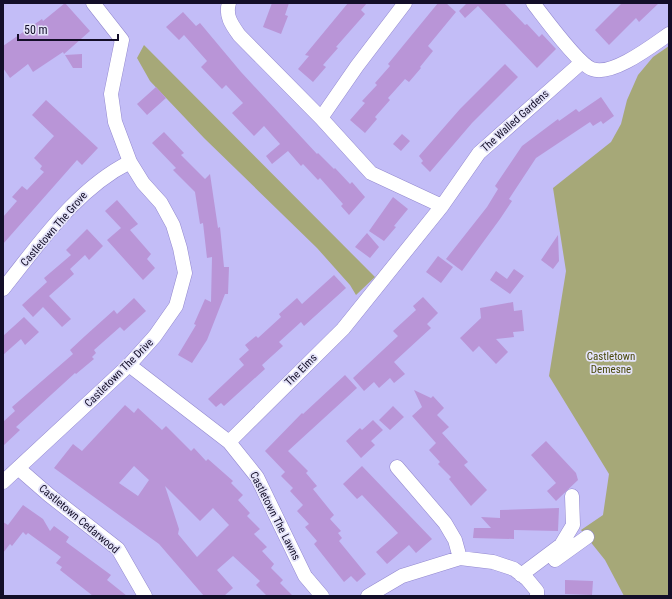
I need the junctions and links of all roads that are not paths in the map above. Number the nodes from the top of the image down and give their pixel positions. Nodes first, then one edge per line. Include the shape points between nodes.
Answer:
1 (93, 3) edge
2 (229, 3) edge
3 (405, 3) edge
4 (533, 3) edge
5 (669, 34) edge
6 (582, 62) junction
7 (321, 118) junction
8 (130, 162) junction
9 (442, 206) junction
10 (3, 289) edge
11 (371, 296) joint
12 (129, 366) junction
13 (229, 442) junction
14 (397, 467) dead end
15 (18, 468) junction
16 (3, 482) edge
17 (572, 496) dead end
18 (587, 537) dead end
19 (460, 558) junction
20 (524, 577) junction
21 (145, 596) edge
22 (322, 596) edge
23 (368, 596) edge
24 (537, 596) edge

1 - 8 street, Castletown The Drive via 122,40 111,94 115,122
2 - 7 street via 229,20 239,35
3 - 7 street
4 - 6 street
5 - 6 street via 618,66 607,70 593,70
6 - 9 street, The Walled Gardens via 479,153
7 - 9 street via 371,173
8 - 10 street, Castletown The Grove via 81,196
8 - 12 street, Castletown The Drive via 142,183 161,203 173,225 185,273 176,306
9 - 11 street, The Walled Gardens
11 - 13 street, The Elms via 343,328
12 - 13 street, Castletown The Lawns
12 - 15 street, Castletown The Drive
13 - 22 street, Castletown The Lawns via 257,477 306,576
14 - 19 street via 445,523 455,540
15 - 16 street, Castletown The Drive
15 - 21 street, Castletown Cedarwood via 118,549
17 - 20 street via 573,525 561,545
18 - 20 street
19 - 20 street via 493,562 514,569
19 - 23 street via 402,576
20 - 24 street

